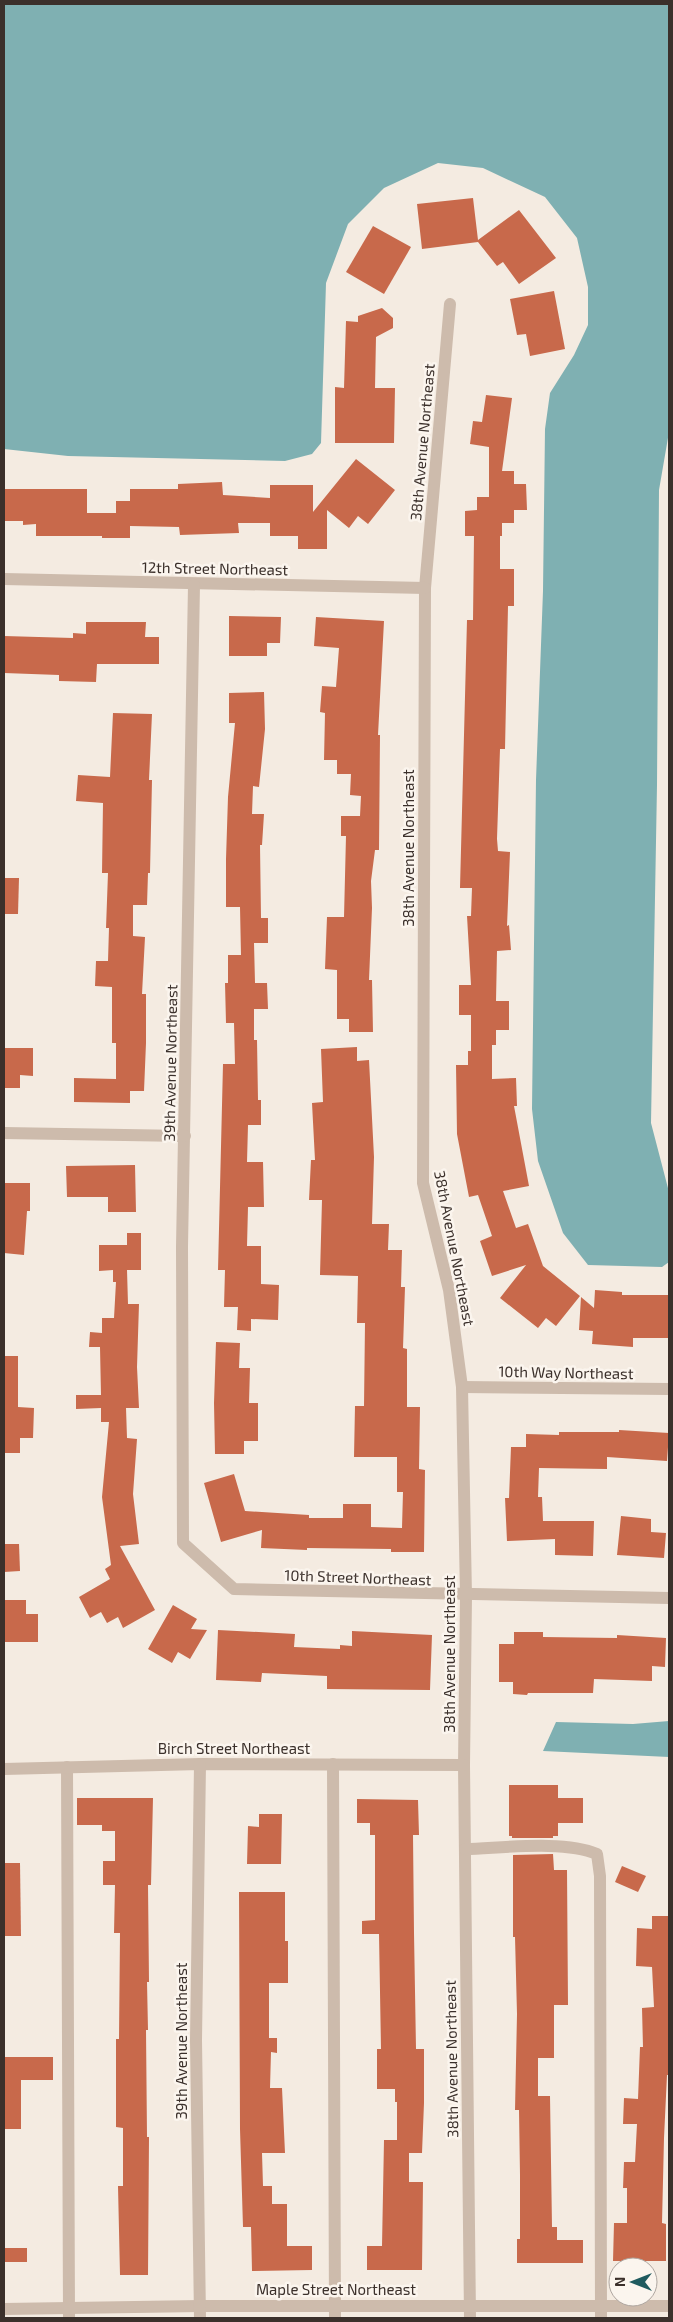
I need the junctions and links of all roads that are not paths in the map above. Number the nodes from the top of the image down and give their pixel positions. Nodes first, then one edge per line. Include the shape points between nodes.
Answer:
1 (450, 304) dead end
2 (4, 579) edge
3 (194, 585) junction
4 (425, 588) junction
5 (4, 1133) edge
6 (185, 1136) junction
7 (462, 1387) junction
8 (669, 1389) edge
9 (183, 1543) joint
10 (466, 1596) junction
11 (669, 1598) edge
12 (200, 1764) junction
13 (333, 1764) junction
14 (464, 1765) junction
15 (67, 1767) junction
16 (4, 1769) edge
17 (466, 1849) junction
18 (470, 2305) junction
19 (669, 2306) edge
20 (4, 2309) edge
21 (200, 2312) edge
22 (335, 2312) edge
23 (601, 2312) edge
24 (68, 2313) edge
25 (470, 2318) edge

1 - 4 street, 38th Avenue Northeast
2 - 3 street, 12th Street Northeast
3 - 4 street, 12th Street Northeast
3 - 6 street, 39th Avenue Northeast
4 - 7 street, 38th Avenue Northeast via 423,1183 449,1290
5 - 6 street
6 - 9 street, 39th Avenue Northeast
7 - 8 street, 10th Way Northeast
7 - 10 street, 38th Avenue Northeast
9 - 10 street, 10th Street Northeast via 234,1590
10 - 11 street, 10th Street Northeast
10 - 14 street, 38th Avenue Northeast
12 - 13 street, Birch Street Northeast
12 - 15 street, Birch Street Northeast
12 - 21 street, 39th Avenue Northeast via 196,2040
13 - 14 street, Birch Street Northeast
13 - 22 street
14 - 17 street, 38th Avenue Northeast
15 - 16 street, Birch Street Northeast
15 - 24 street
17 - 18 street, 38th Avenue Northeast
17 - 23 street via 560,1847 583,1848 597,1854 600,1876
18 - 22 street, Maple Street Northeast
18 - 23 street, Maple Street Northeast
18 - 25 street, 38th Avenue Northeast
19 - 23 street, Maple Street Northeast
20 - 24 street, Maple Street Northeast
21 - 22 street, Maple Street Northeast
21 - 24 street, Maple Street Northeast

